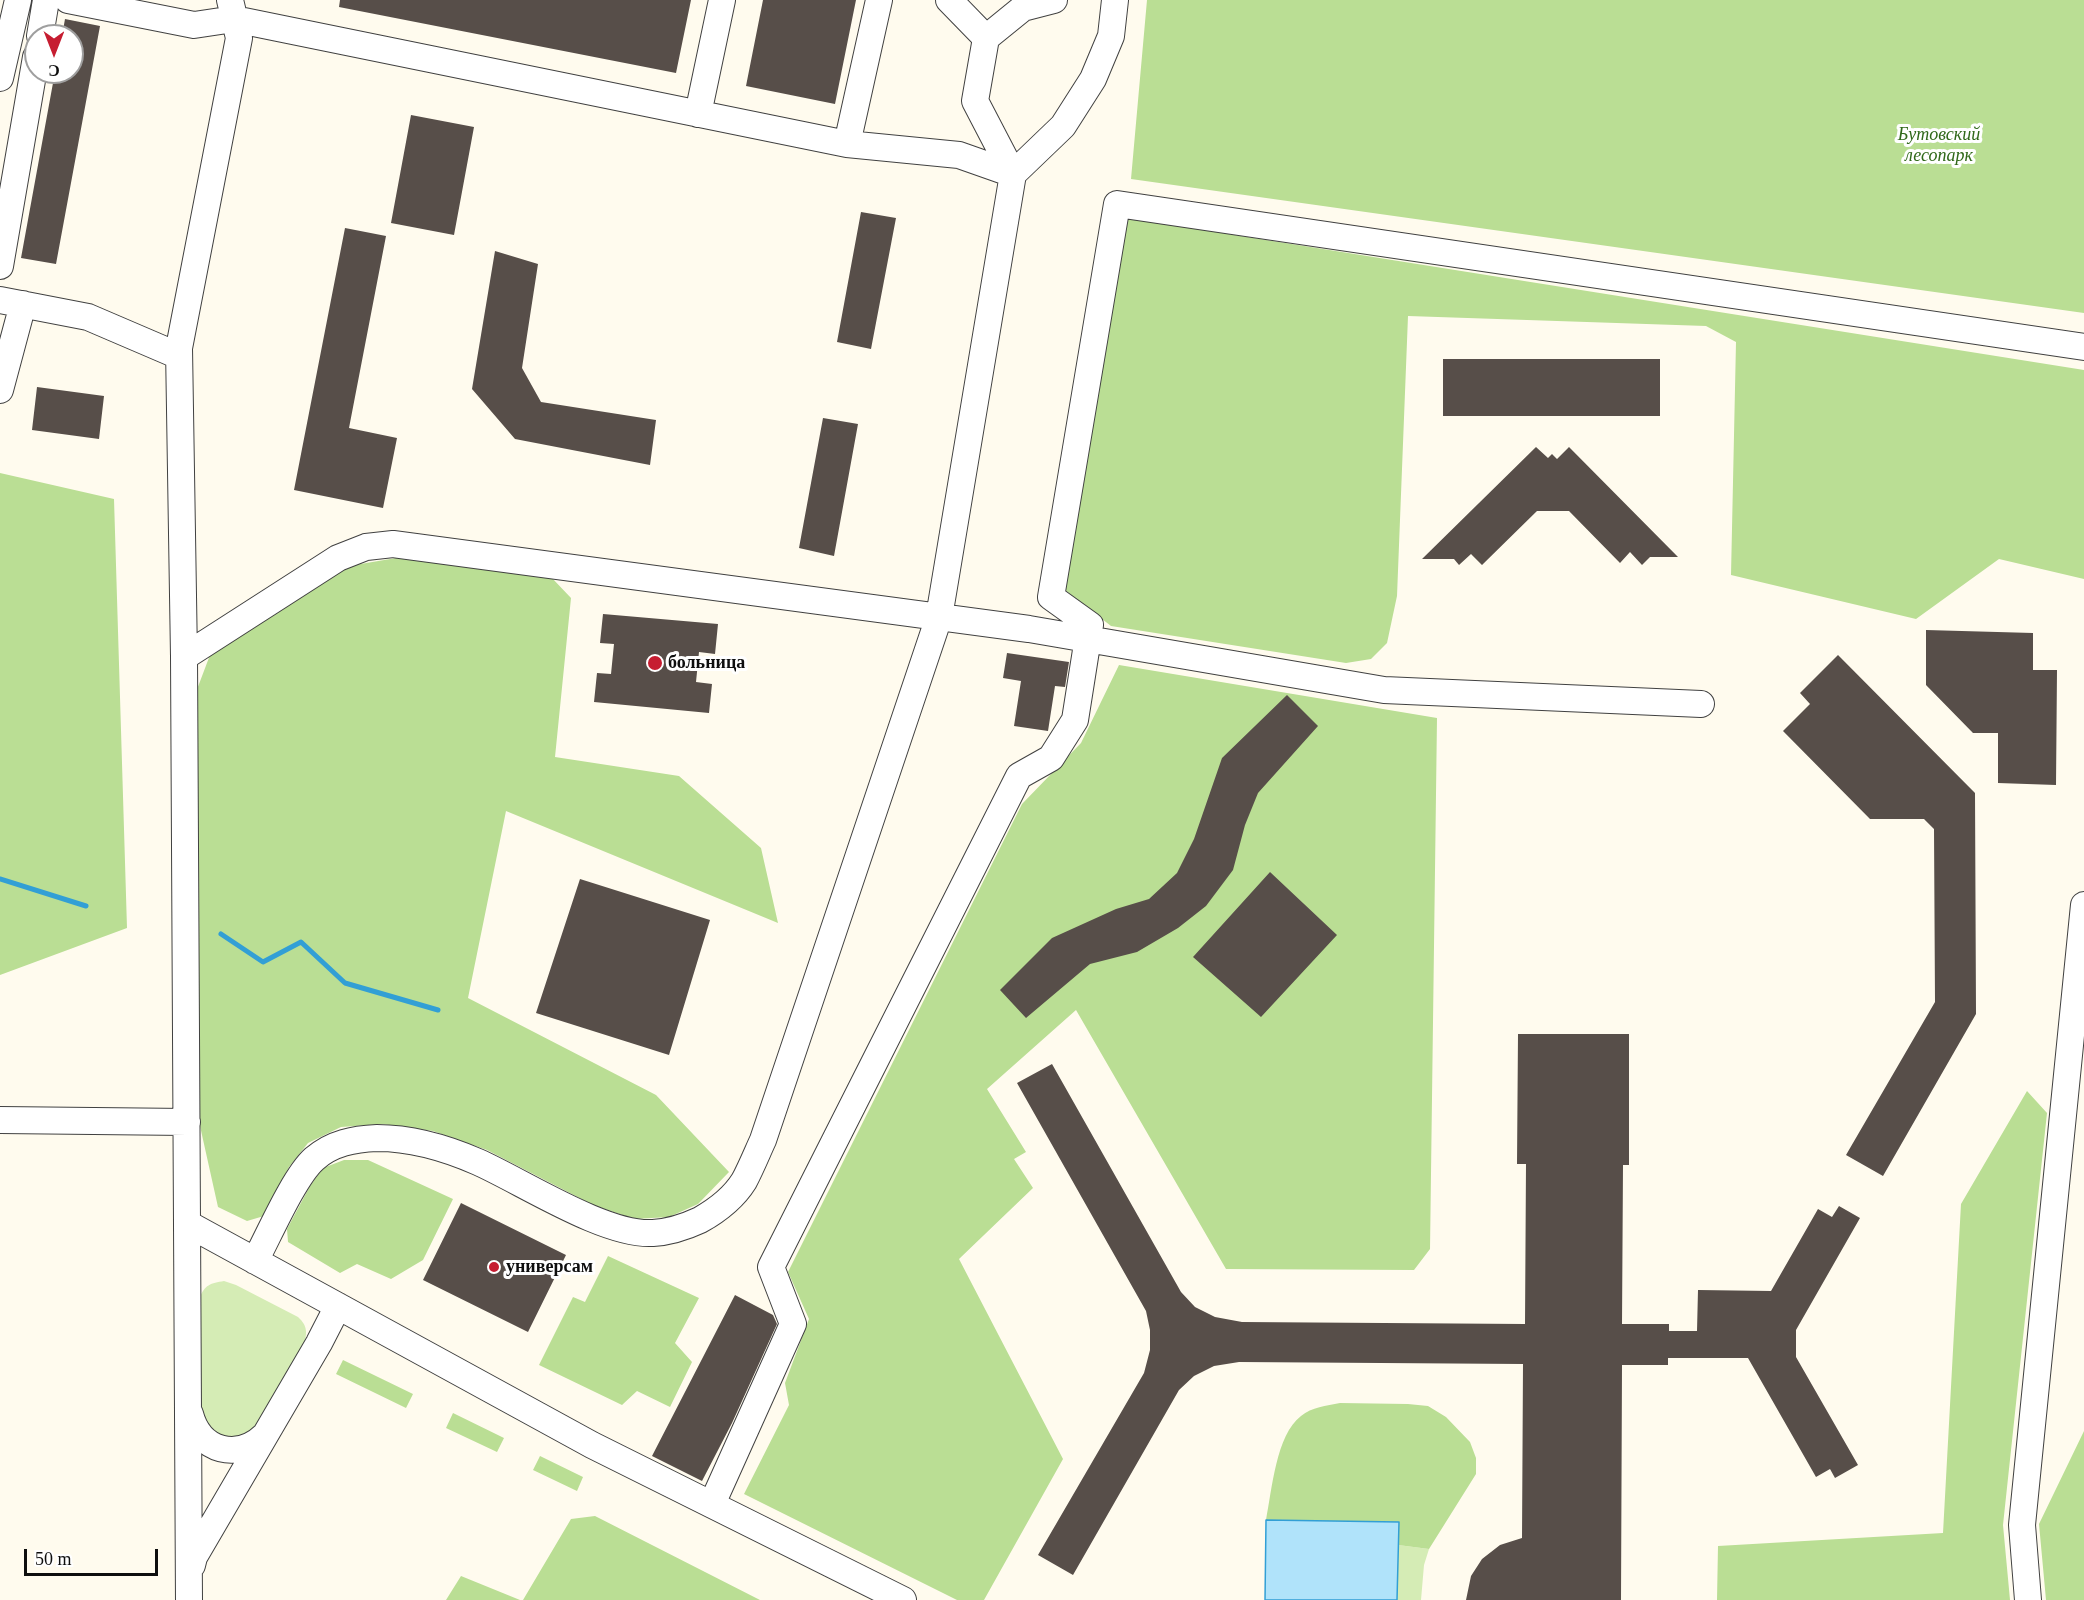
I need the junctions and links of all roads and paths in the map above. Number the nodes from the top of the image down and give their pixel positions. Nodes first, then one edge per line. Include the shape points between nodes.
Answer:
1 (18, 0) edge
2 (46, 0) edge
3 (68, 0) edge
4 (722, 0) edge
5 (879, 0) edge
6 (949, 0) edge
7 (1054, 0) edge
8 (1115, 0) edge
9 (232, 9) edge
10 (42, 24) edge
11 (986, 38) junction
12 (0, 78) edge
13 (31, 84) edge
14 (698, 114) junction
15 (847, 144) junction
16 (1013, 174) junction
17 (0, 266) edge
18 (12, 302) edge
19 (2084, 347) edge
20 (179, 356) junction
21 (0, 390) edge
22 (939, 617) junction
23 (1087, 639) junction
24 (184, 657) junction
25 (1701, 704) dead end
26 (2084, 905) edge
27 (0, 1120) edge
28 (187, 1122) junction
29 (188, 1224) junction
30 (255, 1261) junction
31 (338, 1306) junction
32 (189, 1408) junction
33 (266, 1434) junction
34 (712, 1504) junction
35 (189, 1588) edge
36 (903, 1600) edge
37 (2028, 1600) edge

1 - 12 street
2 - 10 street
3 - 9 street via 194,25
4 - 14 street
5 - 15 street
6 - 11 street
7 - 11 street via 1023,8
8 - 16 street via 1111,36 1093,79 1063,126
9 - 14 street
9 - 20 street via 239,38
11 - 16 street via 975,101
13 - 17 street
14 - 15 street
15 - 16 street via 959,155
16 - 22 street
18 - 20 street via 88,317
18 - 21 street
19 - 23 street via 1117,204 1051,597 1089,625
20 - 24 street
22 - 23 street
22 - 24 street via 393,544 338,558
22 - 30 street via 763,1140 743,1182 716,1211 685,1228 652,1233 621,1229 432,1145 395,1138 360,1138 333,1145 313,1159
23 - 25 street via 1384,690
23 - 34 street via 1076,720 1051,758 1019,776 771,1267 793,1324
24 - 28 street
26 - 37 street via 2022,1525
27 - 28 street
28 - 29 street
29 - 30 street
29 - 32 street
30 - 31 street
31 - 33 street
31 - 34 street via 592,1445
32 - 33 street via 194,1427 216,1448 245,1449
32 - 35 street
33 - 35 street via 194,1557
34 - 36 street

